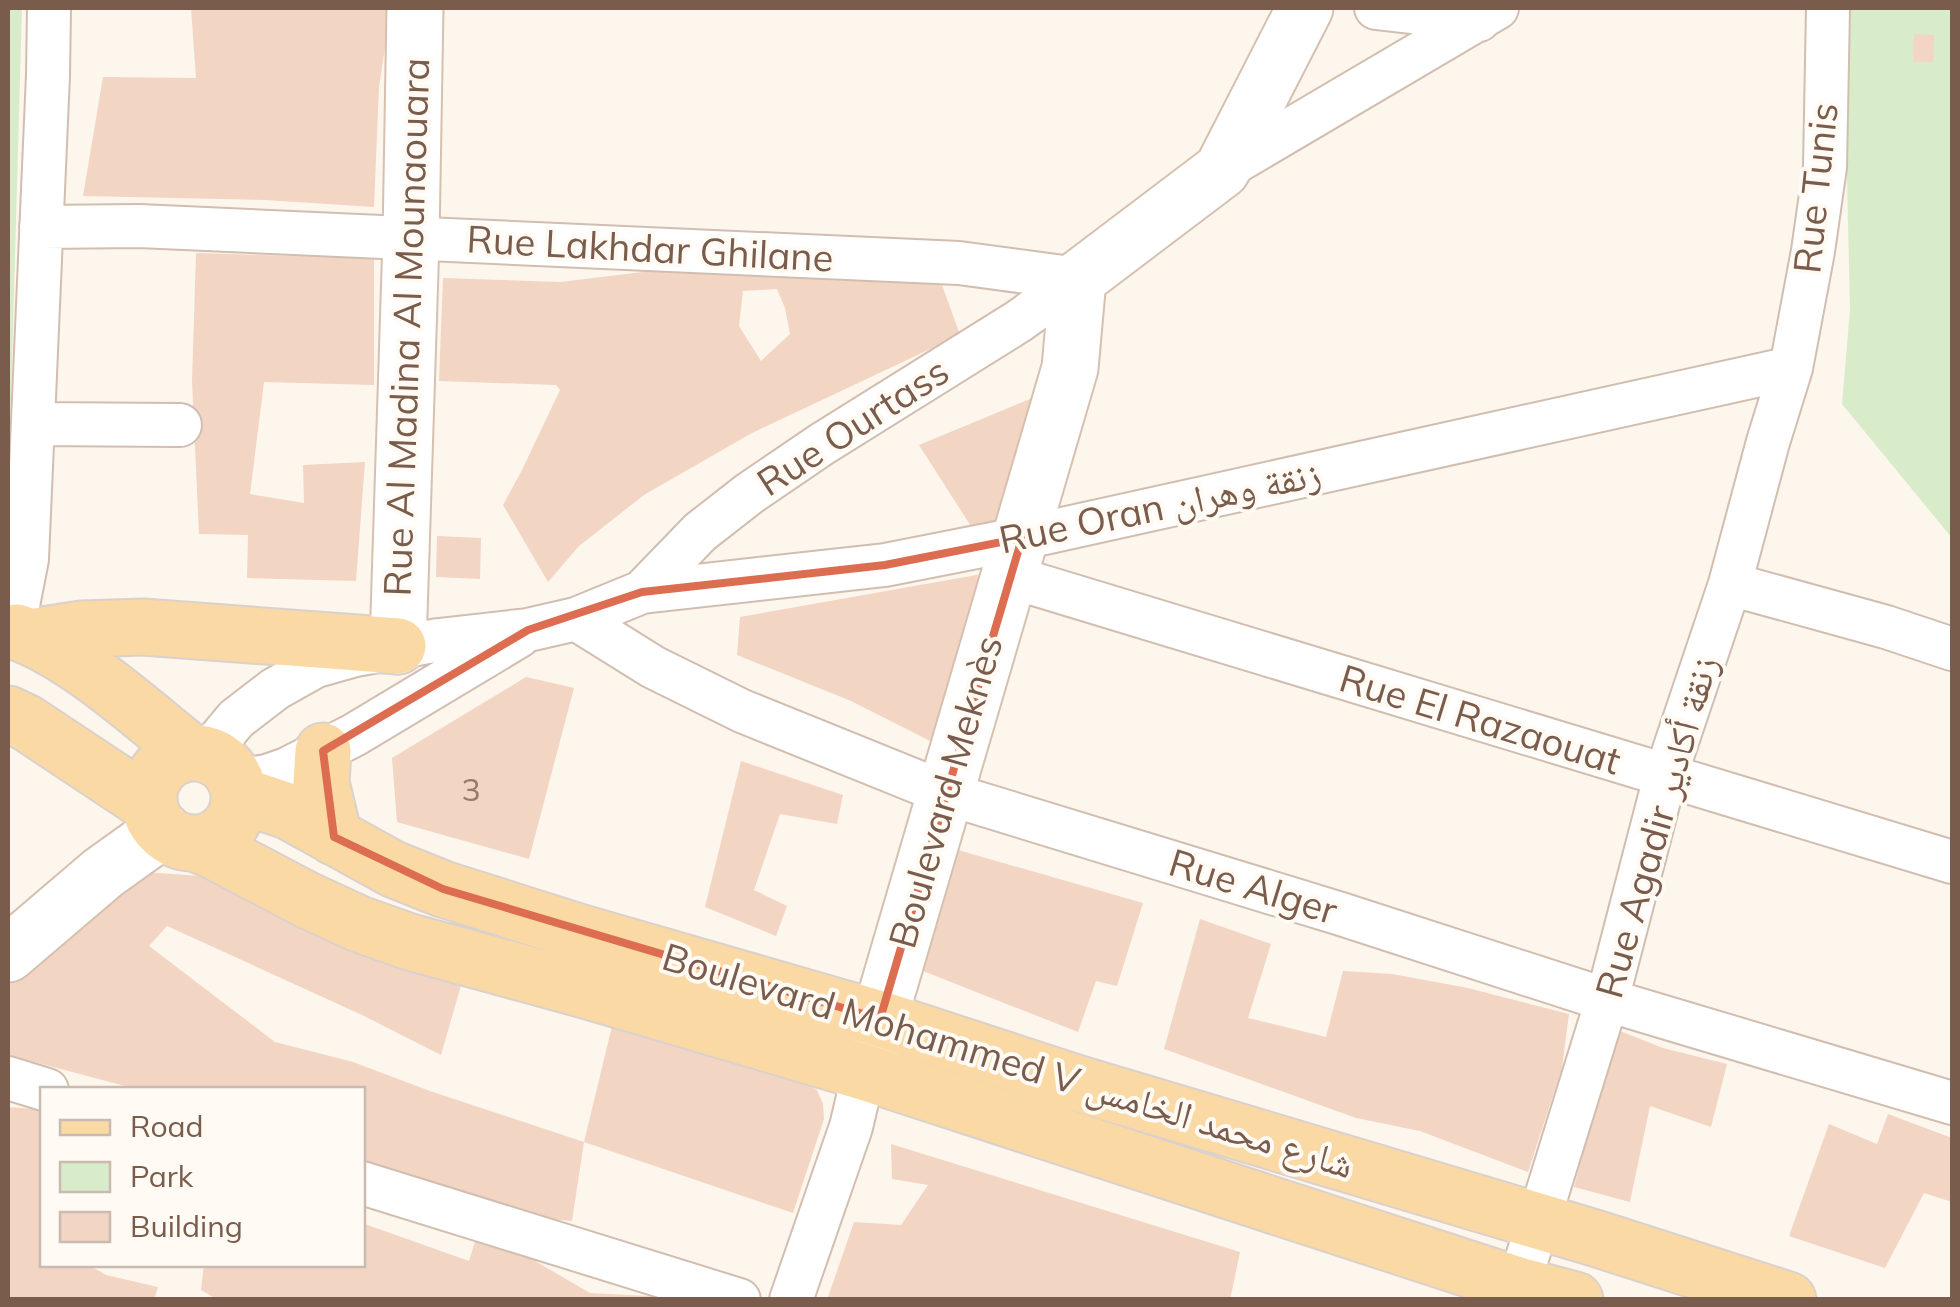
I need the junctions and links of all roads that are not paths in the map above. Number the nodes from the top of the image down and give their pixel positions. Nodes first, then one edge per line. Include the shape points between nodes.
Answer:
1 (49, 8) edge
2 (416, 8) edge
3 (1305, 8) edge
4 (1376, 8) edge
5 (1828, 8) edge
6 (1488, 14) edge
7 (1222, 170) junction
8 (41, 228) junction
9 (411, 239) junction
10 (1078, 279) junction
11 (1791, 368) junction
12 (33, 424) junction
13 (180, 426) dead end
14 (1015, 557) junction
15 (1730, 584) junction
16 (642, 592) junction
17 (576, 619) junction
18 (528, 630) junction
19 (17, 632) edge
20 (398, 646) junction
21 (1952, 649) edge
22 (8, 714) edge
23 (324, 751) junction
24 (218, 771) junction
25 (1666, 776) junction
26 (944, 793) junction
27 (168, 826) junction
28 (334, 837) junction
29 (1952, 862) edge
30 (8, 954) edge
31 (1607, 1000) junction
32 (880, 1020) junction
33 (864, 1072) junction
34 (8, 1078) edge
35 (40, 1088) edge
36 (1952, 1102) edge
37 (365, 1185) edge
38 (1538, 1221) junction
39 (1516, 1292) edge
40 (739, 1300) edge
41 (791, 1300) edge
42 (1575, 1300) edge
43 (1788, 1300) edge

1 - 8 street
2 - 9 street, Rue Al Madina Al Mounaouara
3 - 7 street
4 - 6 street
5 - 11 street, Rue Tunis via 1826,166
6 - 7 street
7 - 10 street
8 - 9 street, Rue Lakhdar Ghilane
8 - 12 street
9 - 10 street, Rue Lakhdar Ghilane via 959,264
9 - 20 street, Rue Al Madina Al Mounaouara
10 - 14 street, Boulevard Meknès via 1070,368
10 - 16 street, Rue Ourtass via 750,493 700,532
11 - 14 street, Rue Oran زنقة وهران
11 - 15 street, Rue Agadir زنقة أكادير
12 - 13 street
12 - 19 street
14 - 16 street, Rue Oran زنقة وهران
14 - 25 street, Rue El Razaouat
14 - 26 street, Boulevard Meknès
15 - 21 street
15 - 25 street, Rue Agadir زنقة أكادير
16 - 17 street, Rue Oran زنقة وهران
17 - 18 street, Rue Oran زنقة وهران
17 - 26 street, Rue Alger via 742,711
18 - 20 street
18 - 23 street
19 - 20 main road via 143,627
19 - 24 main road, Boulevard Mohammed V شارع محمد الخامس via 75,664
20 - 24 street via 316,666 275,689 236,719
22 - 27 main road, Boulevard Mohammed V شارع محمد الخامس
23 - 24 street via 267,776
23 - 28 main road via 322,783
24 - 27 main road via 236,815 224,832 215,838
24 - 27 main road via 176,756 164,764 150,789
24 - 28 main road, Boulevard Mohammed V شارع محمد الخامس
25 - 29 street, Rue El Razaouat
25 - 31 street, Rue Agadir زنقة أكادير
26 - 31 street, Rue Alger
26 - 32 street, Boulevard Meknès
27 - 30 street
27 - 33 main road, Boulevard Mohammed V شارع محمد الخامس via 359,924
28 - 32 main road, Boulevard Mohammed V شارع محمد الخامس via 443,889
31 - 36 street, Rue Alger
31 - 38 street, Rue Agadir زنقة أكادير
32 - 33 street, Boulevard Meknès
32 - 38 main road, Boulevard Mohammed V شارع محمد الخامس
33 - 39 main road, Boulevard Mohammed V شارع محمد الخامس
33 - 41 street, Boulevard Meknès
34 - 35 street
37 - 40 street
38 - 39 street, Rue Agadir زنقة أكادير
38 - 43 main road, Boulevard Mohammed V شارع محمد الخامس
39 - 42 main road, Boulevard Mohammed V شارع محمد الخامس

